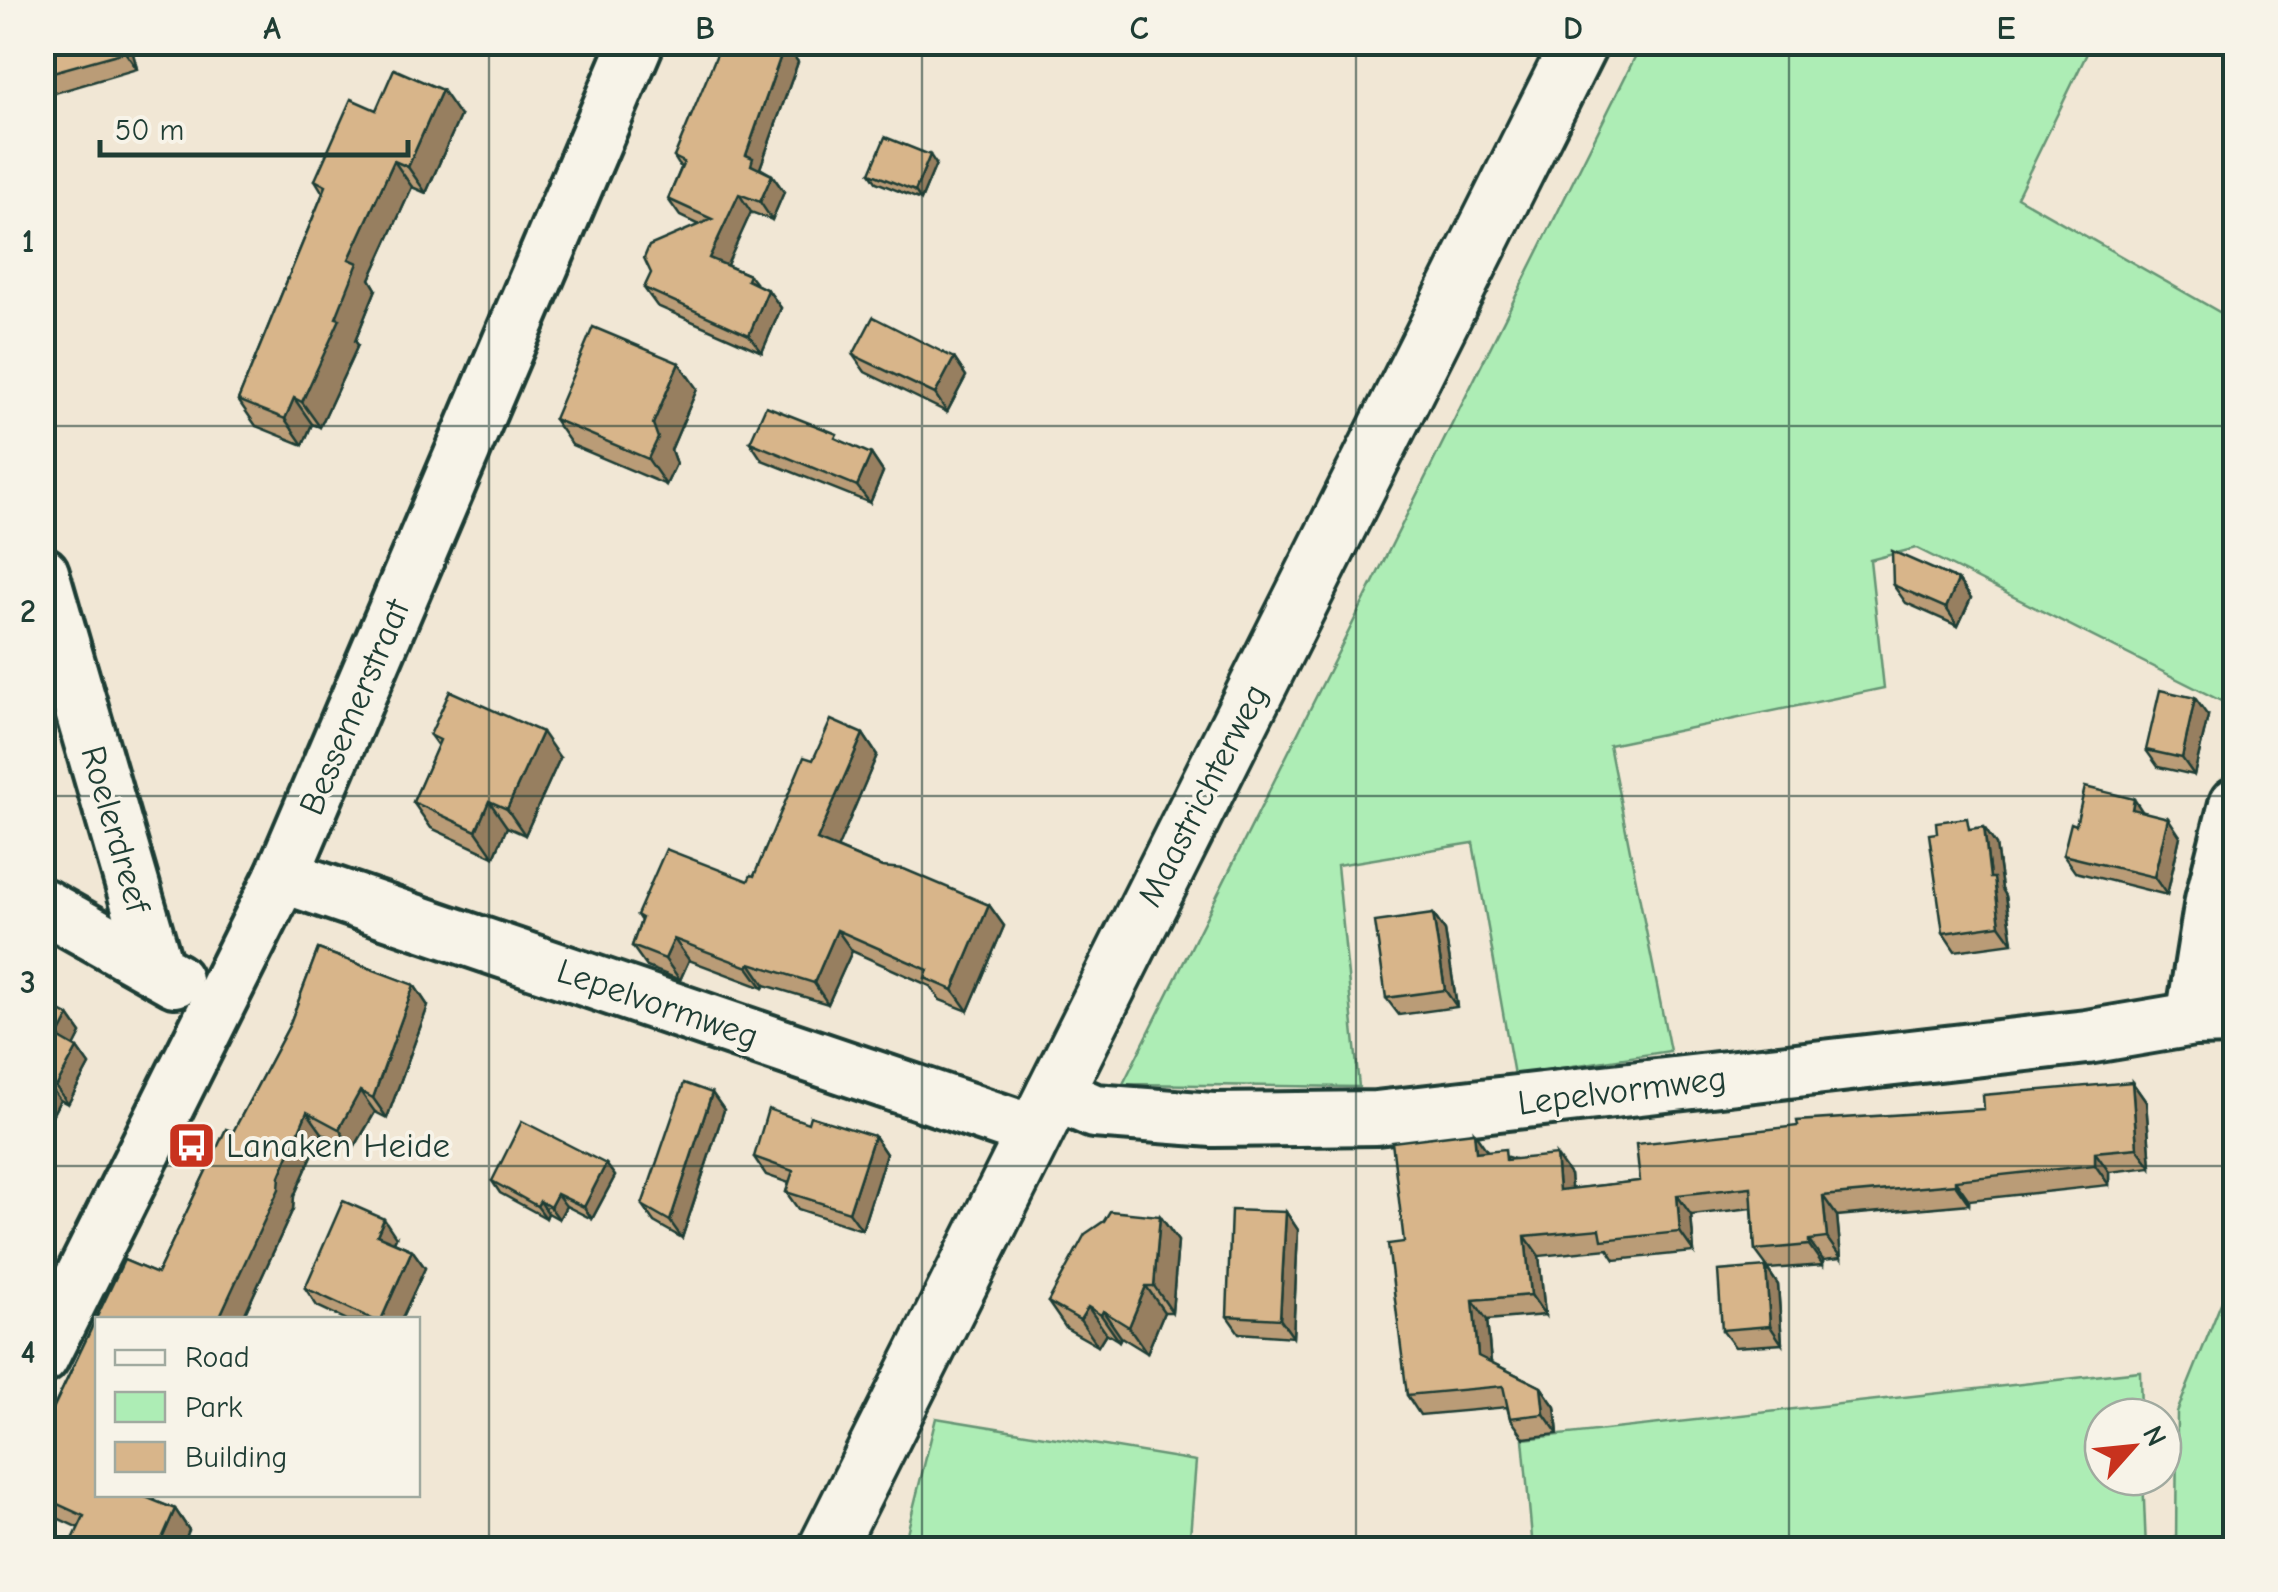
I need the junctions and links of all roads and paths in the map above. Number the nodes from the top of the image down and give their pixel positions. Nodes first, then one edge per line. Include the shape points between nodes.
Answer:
1 (637, 42) edge
2 (1580, 42) edge
3 (42, 572) edge
4 (2236, 804) edge
5 (282, 876) junction
6 (42, 906) edge
7 (157, 970) junction
8 (222, 1002) junction
9 (2214, 1018) edge
10 (1044, 1112) junction
11 (42, 1358) edge
12 (826, 1550) edge

1 - 5 street, Bessemerstraat
2 - 10 main road, Maastrichterweg
3 - 7 street, Roelerdreef
4 - 9 street, Lepelvormweg via 2212,900
5 - 8 street, Bessemerstraat
5 - 10 street, Lepelvormweg
6 - 7 street
7 - 8 street
8 - 11 street, Bessemerstraat
9 - 10 street, Lepelvormweg via 1376,1118
10 - 12 main road, Maastrichterweg

